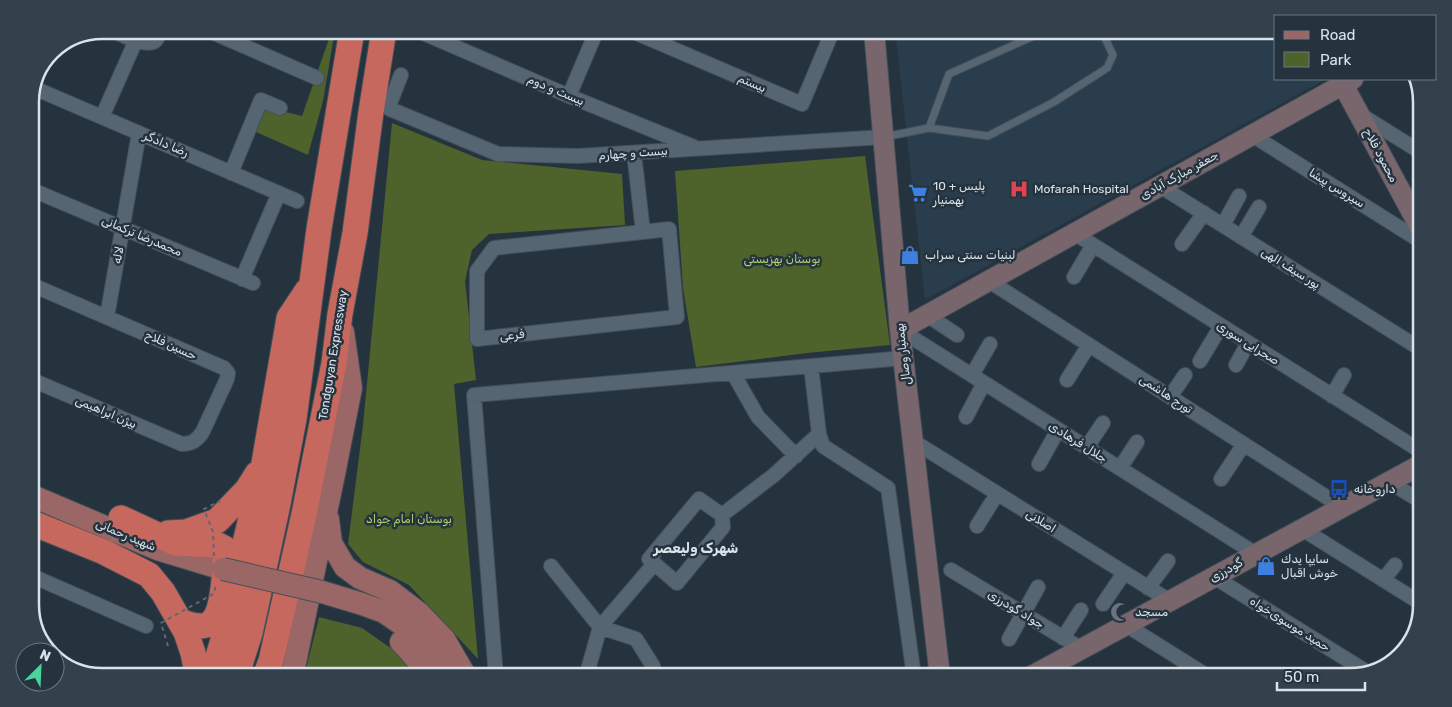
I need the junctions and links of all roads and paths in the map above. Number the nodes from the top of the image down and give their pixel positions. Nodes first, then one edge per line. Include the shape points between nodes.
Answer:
1 (156, 39) edge
2 (228, 39) edge
3 (350, 39) edge
4 (383, 39) edge
5 (437, 39) edge
6 (593, 39) edge
7 (649, 39) edge
8 (828, 39) edge
9 (875, 39) edge
10 (1027, 39) edge
11 (1105, 39) edge
12 (136, 40) joint
13 (402, 76) dead end
14 (317, 78) dead end
15 (1346, 81) edge
16 (40, 91) edge
17 (569, 96) junction
18 (280, 108) dead end
19 (1360, 115) junction
20 (102, 117) junction
21 (928, 128) junction
22 (139, 133) junction
23 (1252, 135) junction
24 (884, 137) junction
25 (1413, 147) edge
26 (698, 148) junction
27 (634, 153) junction
28 (231, 173) junction
29 (1160, 186) junction
30 (279, 193) junction
31 (39, 194) edge
32 (1239, 196) dead end
33 (297, 201) dead end
34 (1259, 207) dead end
35 (1204, 213) junction
36 (1413, 214) edge
37 (1223, 225) junction
38 (122, 228) junction
39 (643, 232) junction
40 (1074, 233) junction
41 (1413, 236) edge
42 (1241, 237) junction
43 (1182, 244) dead end
44 (1093, 245) junction
45 (1074, 277) dead end
46 (989, 281) junction
47 (311, 285) junction
48 (39, 288) edge
49 (340, 314) junction
50 (927, 315) junction
51 (107, 317) junction
52 (1221, 326) junction
53 (900, 330) junction
54 (957, 336) dead end
55 (1248, 343) junction
56 (990, 344) dead end
57 (1413, 344) edge
58 (1089, 345) junction
59 (904, 358) junction
60 (1200, 361) dead end
61 (1236, 365) dead end
62 (811, 366) junction
63 (733, 373) junction
64 (1344, 375) dead end
65 (1185, 376) dead end
66 (978, 379) junction
67 (1067, 380) dead end
68 (39, 383) edge
69 (1332, 396) junction
70 (1170, 397) junction
71 (966, 417) dead end
72 (1103, 423) dead end
73 (1058, 430) junction
74 (269, 433) junction
75 (819, 434) junction
76 (913, 441) junction
77 (1137, 442) dead end
78 (182, 444) joint
79 (1244, 444) junction
80 (1413, 446) edge
81 (1087, 447) junction
82 (796, 456) junction
83 (1039, 464) dead end
84 (1120, 468) junction
85 (1413, 469) edge
86 (1221, 479) dead end
87 (39, 482) edge
88 (1389, 482) junction
89 (997, 494) junction
90 (1413, 497) edge
91 (39, 499) edge
92 (220, 501) dead end
93 (1342, 507) junction
94 (327, 511) junction
95 (39, 515) edge
96 (722, 515) junction
97 (121, 518) junction
98 (39, 526) edge
99 (977, 526) dead end
100 (1302, 529) junction
101 (1256, 554) junction
102 (1168, 560) dead end
103 (654, 564) junction
104 (1395, 565) dead end
105 (551, 566) dead end
106 (951, 570) dead end
107 (218, 571) junction
108 (1124, 573) junction
109 (1214, 576) junction
110 (39, 579) edge
111 (1383, 580) junction
112 (1038, 587) dead end
113 (1148, 588) junction
114 (1413, 598) edge
115 (1170, 601) junction
116 (1103, 604) dead end
117 (1081, 610) dead end
118 (1022, 613) junction
119 (180, 621) junction
120 (1126, 625) junction
121 (146, 626) dead end
122 (600, 627) junction
123 (1063, 638) junction
124 (1009, 639) dead end
125 (168, 646) dead end
126 (1082, 649) junction
127 (196, 668) edge
128 (215, 668) edge
129 (239, 668) edge
130 (268, 668) edge
131 (294, 668) edge
132 (429, 668) edge
133 (446, 668) edge
134 (495, 668) edge
135 (589, 668) edge
136 (653, 668) edge
137 (913, 668) edge
138 (939, 668) edge
139 (1047, 668) edge
140 (1195, 668) edge
141 (1360, 668) edge

1 - 12 street via 151,43
2 - 14 street
3 - 47 highway
4 - 49 highway, Tondguyan Expressway
5 - 17 street, بیست و دوم
6 - 17 street
7 - 8 street, بیستم via 802,104
9 - 24 street, بهمنیار وصال
10 - 21 lane via 949,74
11 - 21 lane via 1113,55 1107,68 1054,102 988,136
12 - 20 street
13 - 27 street, بیست و چهارم via 390,109 498,154 578,156
15 - 19 street, محمود فلاح
15 - 23 street, جعفر مبارک آبادی
16 - 20 street, رضا دادگر
17 - 26 street, بیست و دوم
18 - 28 street via 261,100
19 - 25 street
19 - 36 street, محمود فلاح
20 - 22 street, رضا دادگر
21 - 24 lane
22 - 28 street, رضا دادگر
22 - 38 street, لاله
23 - 29 street, جعفر مبارک آبادی
23 - 41 street, سیروس پیشا
24 - 26 street, بیست و چهارم
24 - 53 street, بهمنیار وصال
26 - 27 street, بیست و چهارم
27 - 39 street
28 - 30 street, رضا دادگر
29 - 35 street, پور سیف الهی
29 - 40 street, جعفر مبارک آبادی
30 - 33 street, رضا دادگر
30 - 38 street, محمدرضا ترکمانی via 248,281
31 - 38 street, محمدرضا ترکمانی
32 - 37 street
34 - 42 street
35 - 37 street, پور سیف الهی
35 - 43 street
37 - 42 street, پور سیف الهی
38 - 51 street, لاله
39 - 39 street, فرعی via 668,229 677,317 478,339 477,271 494,248
40 - 44 street, صحرایی سوری
40 - 46 street, جعفر مبارک آبادی
42 - 57 street, پور سیف الهی
44 - 45 street
44 - 52 street, صحرایی سوری
46 - 50 street, جعفر مبارک آبادی
46 - 58 street, تورج هاشمی
47 - 74 highway via 289,318
47 - 129 highway via 294,419 278,504 250,633
48 - 51 street, حسین فلاح
49 - 94 main road via 351,388
49 - 130 highway, Tondguyan Expressway via 334,363 304,514
50 - 53 street, جعفر مبارک آبادی
50 - 54 street
51 - 78 street, حسین فلاح via 228,372 198,439
52 - 55 street, صحرایی سوری
52 - 60 street
53 - 59 street, بهمنیار وصال
53 - 66 street, جلال فرهادی
55 - 61 street
55 - 69 street, صحرایی سوری
56 - 66 street
58 - 67 street
58 - 70 street, تورج هاشمی
59 - 62 street
59 - 76 street, بهمنیار وصال
62 - 63 street
62 - 75 street
63 - 82 street via 758,418
63 - 134 street via 474,395
64 - 69 street
65 - 70 street
66 - 71 street
66 - 73 street, جلال فرهادی
68 - 78 street, بیژن ابراهیمی
69 - 80 street, صحرایی سوری
70 - 79 street, تورج هاشمی
72 - 81 street
73 - 81 street, جلال فرهادی
73 - 83 street
74 - 97 highway via 256,476 248,490 217,520 186,532 164,533
74 - 128 highway via 228,623
75 - 82 street
75 - 137 street via 823,446 888,488
76 - 89 street, اصلانی
76 - 138 street, بهمنیار وصال
77 - 84 street
79 - 86 street
79 - 93 street, تورج هاشمی
81 - 84 street, جلال فرهادی
82 - 96 street
84 - 101 street, جلال فرهادی
85 - 88 street, گودرزی
87 - 97 main road, شهید رحمانی
88 - 90 street
88 - 93 street, گودرزی
89 - 99 street
89 - 108 street, اصلانی
91 - 107 main road, شهید رحمانی
92 - 107 path, bridge via 204,510 213,532
93 - 100 street, گودرزی
94 - 131 main road
94 - 133 main road via 331,543 345,567 360,578 390,591 419,613 444,639
95 - 107 main road, شهید رحمانی via 180,570
96 - 103 street via 699,499 649,559
96 - 103 street via 723,527 677,583
97 - 119 highway via 175,543 218,544 224,548 221,602 216,616 207,625 194,626
98 - 119 highway via 104,552 149,575
100 - 101 street, گودرزی
100 - 111 street
101 - 109 street, گودرزی
102 - 113 street
103 - 122 street
104 - 111 street
105 - 122 street
106 - 118 street, جواد گودرزی
107 - 125 path, bridge via 215,593 161,623
107 - 132 main road via 320,600 380,626
108 - 113 street, اصلانی
108 - 116 street
109 - 115 street, گودرزی
109 - 141 street, حمید موسوی‌خواه
110 - 121 street
111 - 114 street
112 - 118 street
113 - 115 street, اصلانی
115 - 120 street, گودرزی
117 - 123 street
118 - 123 street, جواد گودرزی
118 - 124 street
119 - 127 highway
120 - 126 street, گودرزی
120 - 140 street
122 - 135 street
122 - 136 street via 636,639
123 - 126 street, جواد گودرزی
126 - 139 street, گودرزی

